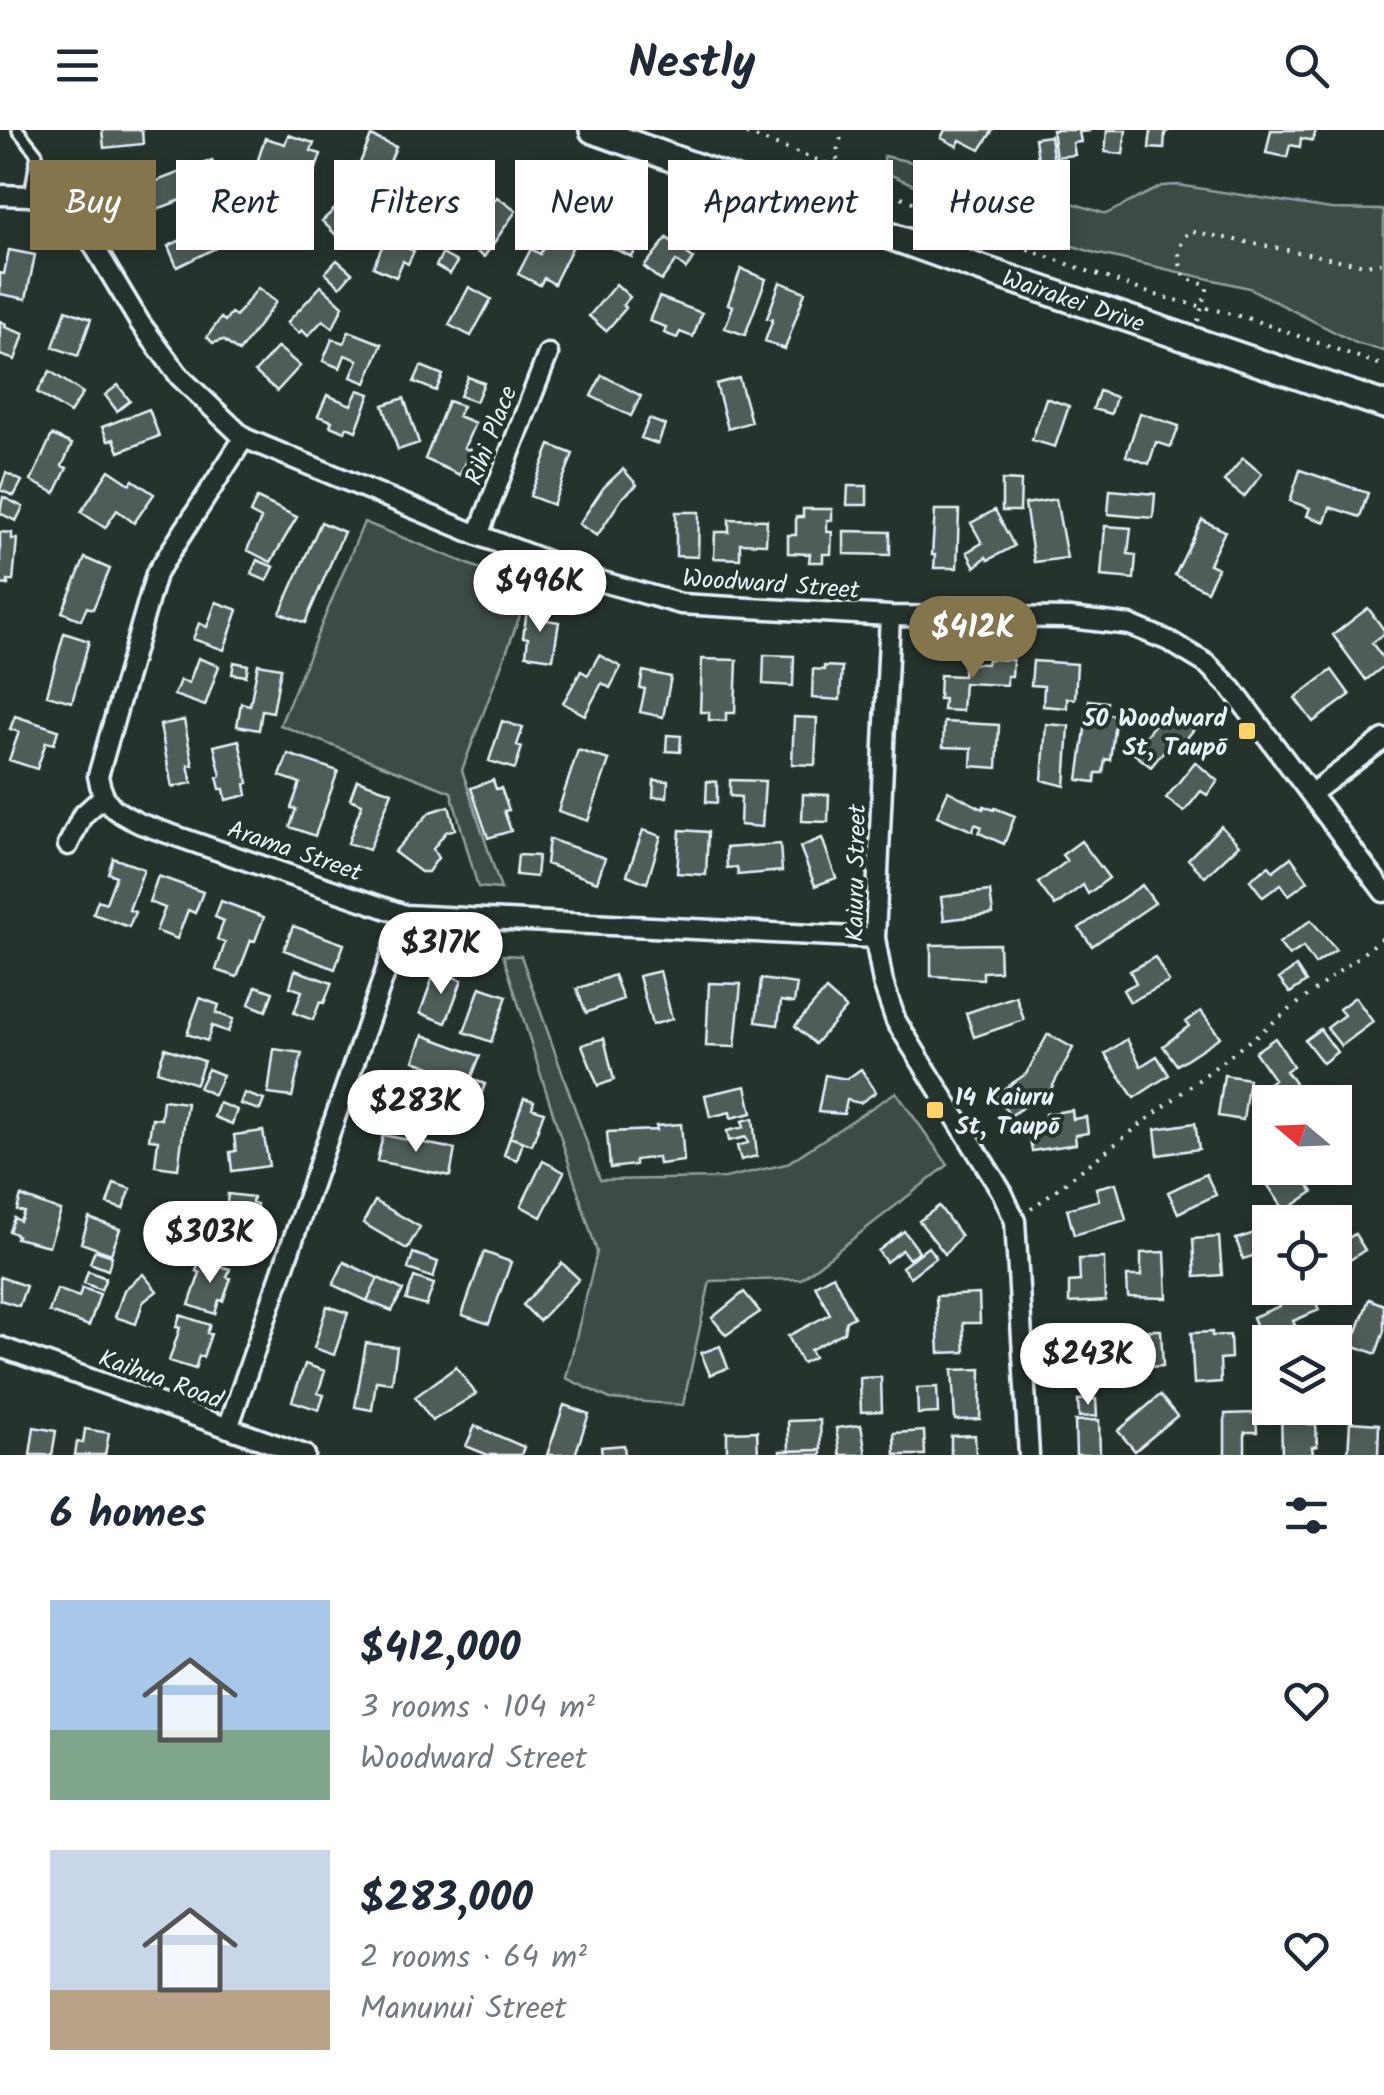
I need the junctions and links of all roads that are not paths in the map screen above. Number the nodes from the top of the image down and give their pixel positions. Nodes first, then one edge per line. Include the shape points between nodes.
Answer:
1 (18, 130) edge
2 (594, 130) edge
3 (36, 160) edge
4 (0, 195) edge
5 (30, 196) edge
6 (96, 250) edge
7 (548, 354) dead end
8 (1384, 406) edge
9 (244, 438) junction
10 (478, 535) junction
11 (890, 616) junction
12 (1384, 739) edge
13 (1312, 793) junction
14 (102, 798) junction
15 (68, 845) dead end
16 (1384, 892) edge
17 (405, 914) junction
18 (875, 938) junction
19 (0, 1347) edge
20 (228, 1428) junction
21 (305, 1455) edge
22 (1029, 1455) edge

1 - 3 lane
2 - 8 main road, Wairakei Drive
4 - 5 street, Woodward Street
6 - 9 street, Woodward Street via 180,377
7 - 10 street, Rihi Place
9 - 10 street, Woodward Street
9 - 14 street via 156,574 98,776
10 - 11 street, Woodward Street via 680,604
11 - 13 street, Woodward Street via 1070,618 1130,626 1170,640 1232,689
11 - 18 street, Kaiuru Street
12 - 13 street
13 - 16 street, Woodward Street
14 - 15 street via 82,816
14 - 17 street, Arama Street via 141,824
17 - 18 street, Arama Street
17 - 20 street
18 - 22 street, Kaiuru Street via 896,1021 1015,1221
19 - 20 street, Kaihua Road
20 - 21 street, Kaihua Road

